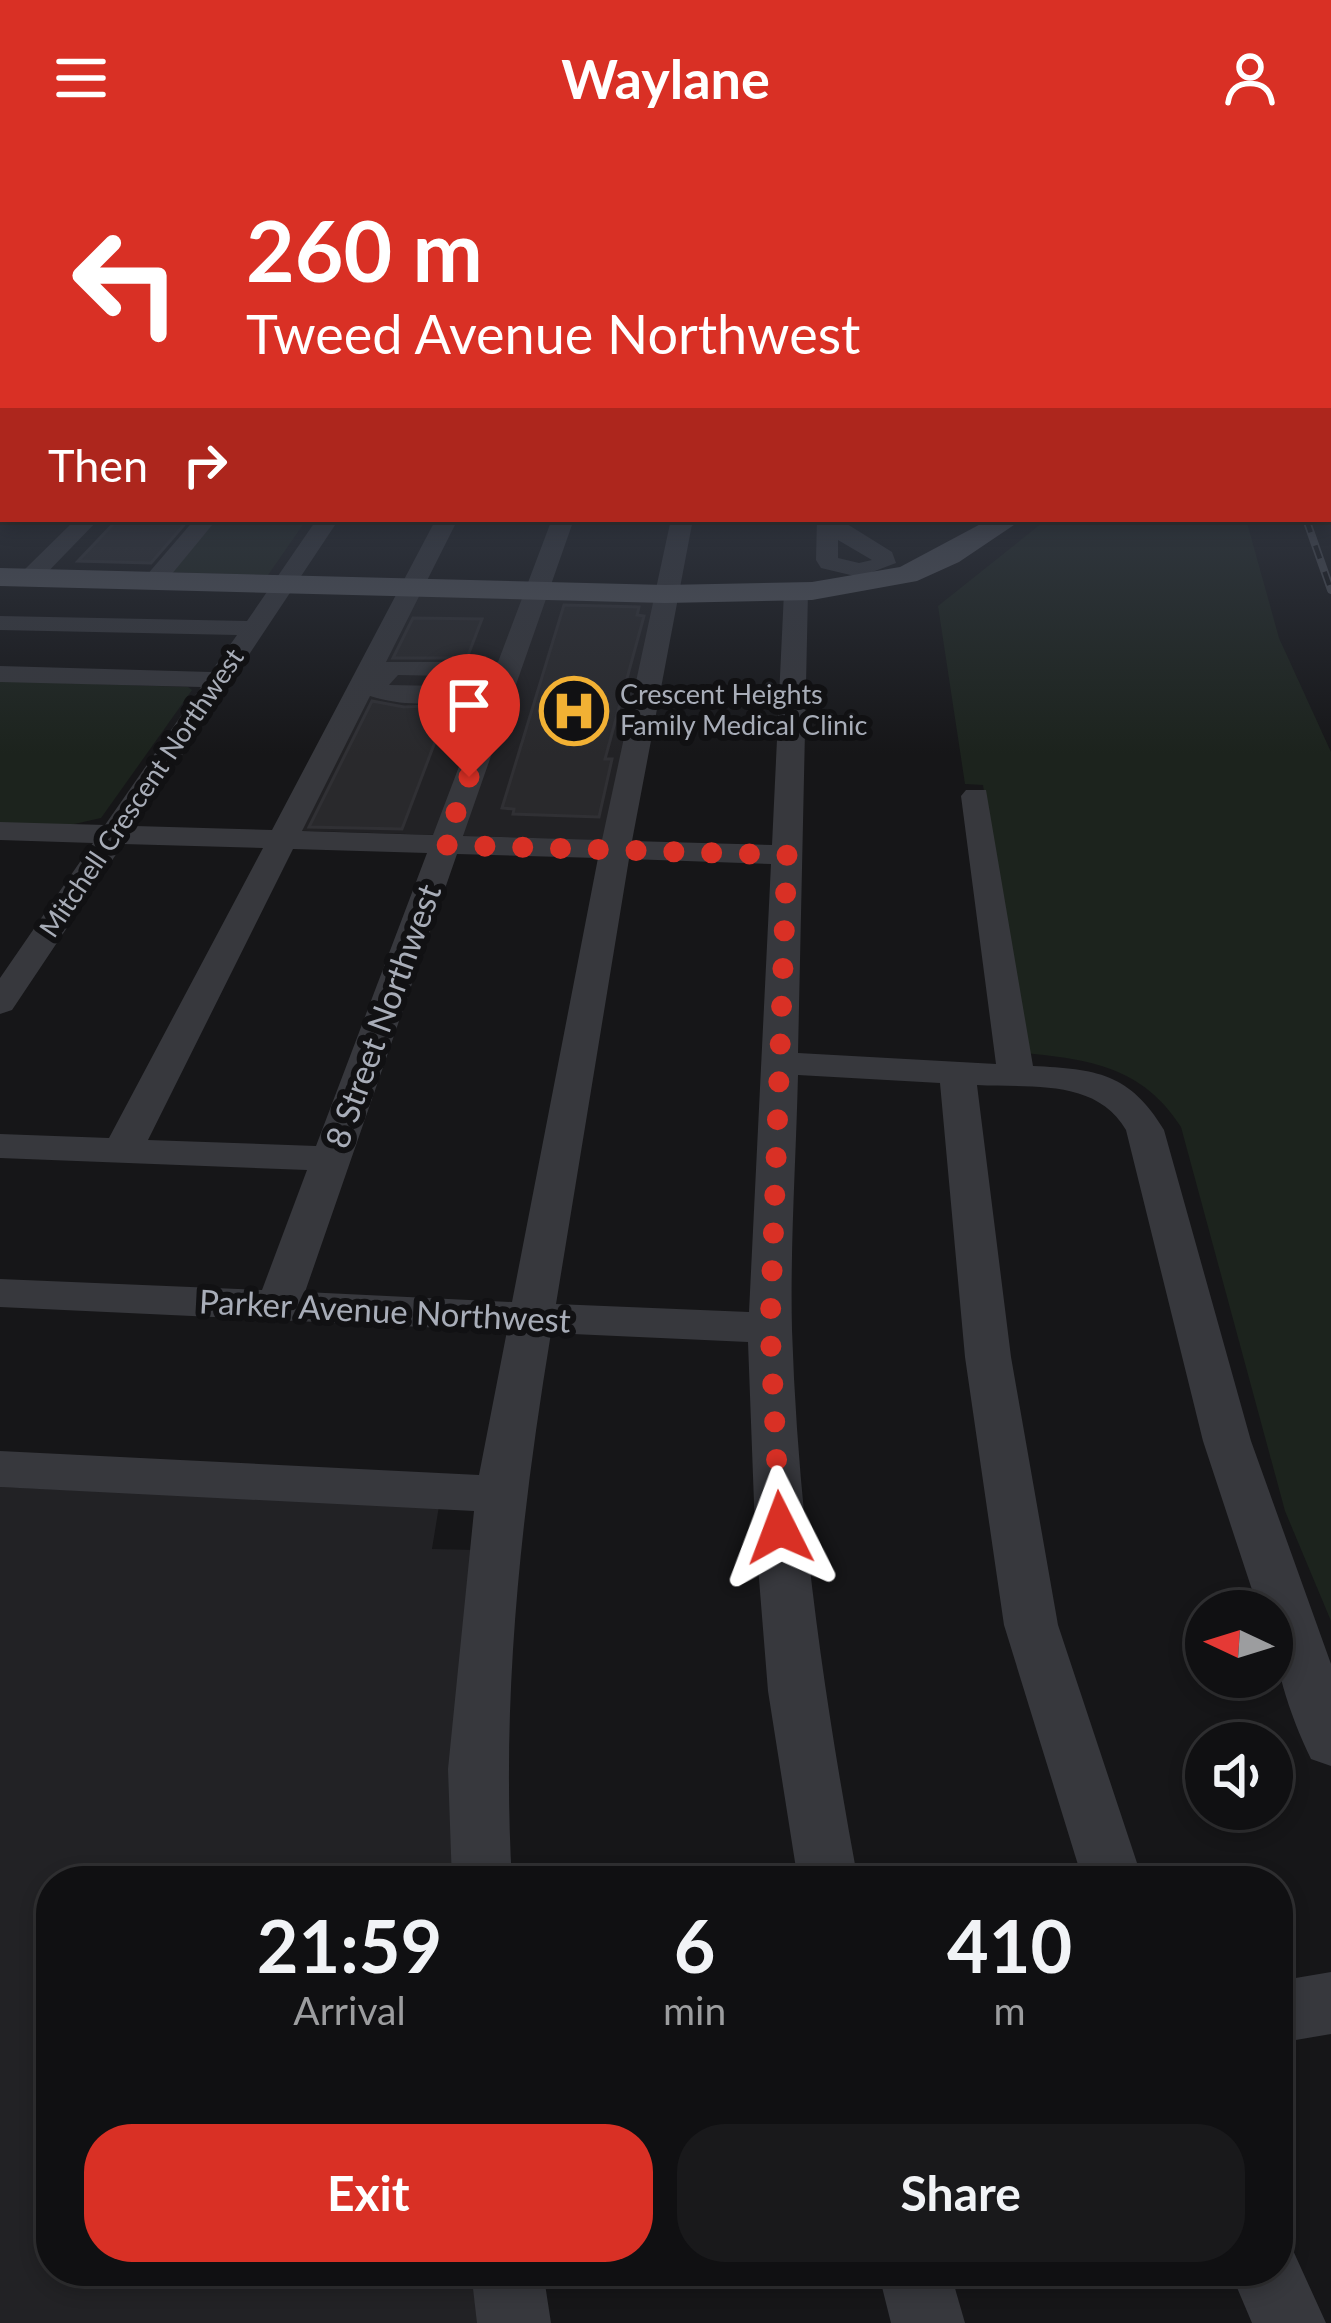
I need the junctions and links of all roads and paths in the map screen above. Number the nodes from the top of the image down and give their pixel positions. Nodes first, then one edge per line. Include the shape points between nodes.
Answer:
1 (46, 552) edge
2 (178, 552) edge
3 (306, 552) edge
4 (430, 552) edge
5 (551, 552) edge
6 (674, 552) edge
7 (982, 552) edge
8 (14, 578) edge
9 (154, 581) junction
10 (284, 584) junction
11 (412, 588) junction
12 (536, 591) junction
13 (665, 594) junction
14 (795, 596) junction
15 (0, 622) edge
16 (254, 628) junction
17 (507, 670) junction
18 (0, 674) edge
19 (219, 680) junction
20 (458, 681) dead end
21 (976, 796) dead end
22 (0, 831) edge
23 (114, 835) junction
24 (283, 840) junction
25 (444, 845) junction
26 (614, 850) junction
27 (787, 855) junction
28 (0, 1003) edge
29 (779, 1063) junction
30 (957, 1070) junction
31 (1016, 1073) junction
32 (0, 1146) edge
33 (123, 1150) junction
34 (332, 1159) junction
35 (0, 1293) edge
36 (278, 1306) junction
37 (533, 1317) junction
38 (770, 1328) junction
39 (0, 1469) edge
40 (500, 1494) junction
41 (1331, 1742) edge
42 (481, 1866) edge
43 (825, 1866) edge
44 (1108, 1866) edge
45 (1331, 2003) edge
46 (1293, 2009) edge
47 (509, 2286) edge
48 (918, 2286) edge
49 (1273, 2286) edge
50 (514, 2323) edge
51 (928, 2323) edge
52 (1289, 2323) edge

1 - 8 street
2 - 9 street
3 - 10 street, Mitchell Crescent Northwest
4 - 11 street
5 - 12 street, 8 Street Northwest
6 - 13 street
7 - 14 main road via 903,589
8 - 9 main road
9 - 10 main road
10 - 11 main road
10 - 16 street, Mitchell Crescent Northwest
11 - 12 main road
11 - 24 street
12 - 13 main road
12 - 17 street, 8 Street Northwest
13 - 14 main road
13 - 26 street
14 - 27 street
15 - 16 street
16 - 19 street, Mitchell Crescent Northwest
17 - 20 street via 397,667 383,671 374,688 441,695
17 - 25 street, 8 Street Northwest
18 - 19 street
19 - 23 street, Mitchell Crescent Northwest
21 - 31 street
22 - 23 street
23 - 24 street
23 - 28 street, Mitchell Crescent Northwest
24 - 25 street
24 - 33 street
25 - 26 street
25 - 34 street, 8 Street Northwest
26 - 27 street
26 - 37 street
27 - 29 street
29 - 30 street
29 - 38 street
30 - 31 street
30 - 44 street via 988,1357 1031,1624
31 - 41 street via 1111,1090 1145,1130 1227,1441
32 - 33 street
33 - 34 street
34 - 36 street, 8 Street Northwest
35 - 36 street, Parker Avenue Northwest
36 - 37 street, Parker Avenue Northwest
37 - 38 street, Parker Avenue Northwest
37 - 40 street
38 - 43 street via 795,1691
39 - 40 street
40 - 42 street via 478,1769
45 - 46 street
47 - 50 street
48 - 51 street
49 - 52 street

